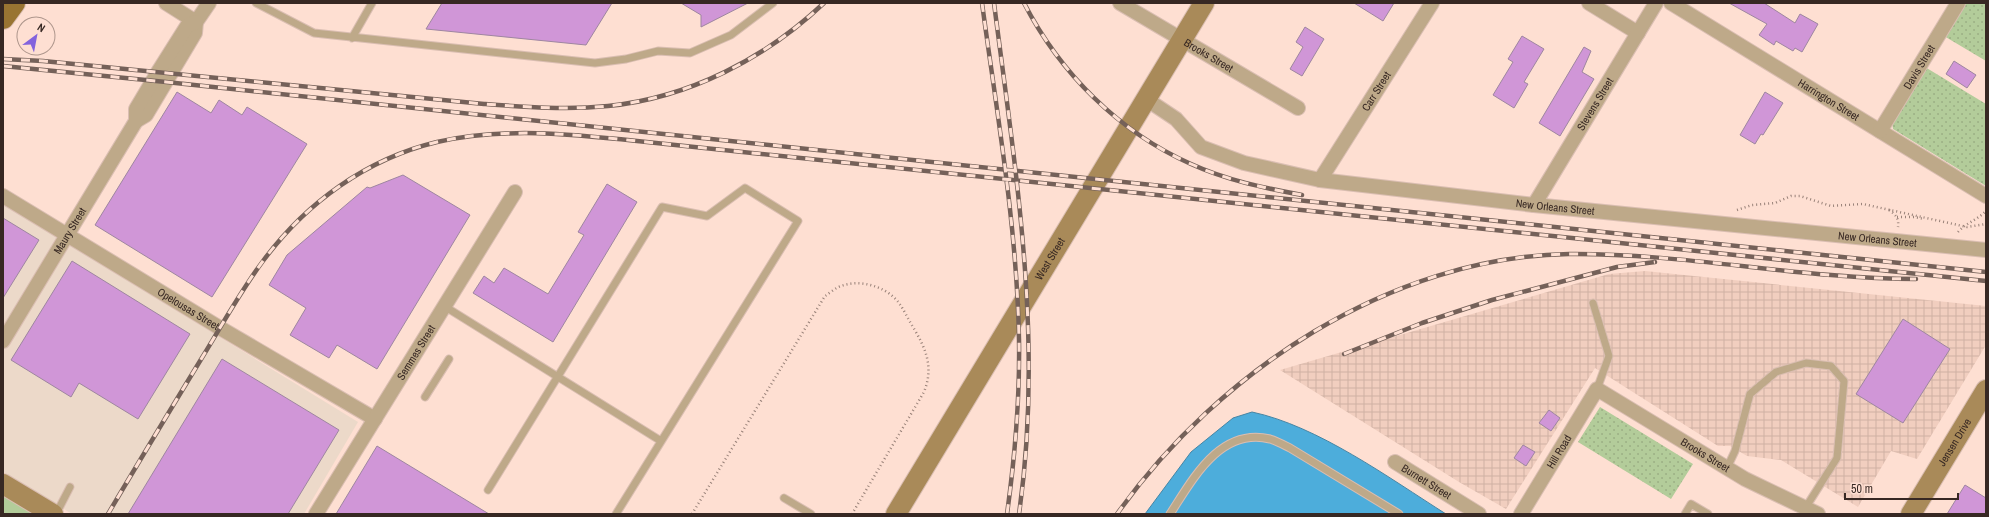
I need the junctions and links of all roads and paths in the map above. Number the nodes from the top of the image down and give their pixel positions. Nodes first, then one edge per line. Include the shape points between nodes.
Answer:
1 (14, 3) edge
2 (166, 3) edge
3 (209, 3) edge
4 (256, 3) edge
5 (372, 3) edge
6 (773, 3) edge
7 (1120, 3) edge
8 (1204, 3) edge
9 (1432, 3) edge
10 (1589, 3) edge
11 (1656, 3) edge
12 (1671, 3) edge
13 (1958, 3) edge
14 (3, 18) edge
15 (196, 22) junction
16 (1638, 33) junction
17 (352, 38) junction
18 (1182, 39) junction
19 (1146, 99) junction
20 (1298, 108) dead end
21 (1880, 132) junction
22 (1320, 180) junction
23 (515, 192) dead end
24 (3, 196) edge
25 (1986, 196) edge
26 (1534, 205) junction
27 (1887, 209) junction
28 (1986, 211) edge
29 (1897, 217) junction
30 (1935, 221) junction
31 (1730, 224) junction
32 (1986, 224) edge
33 (1963, 226) junction
34 (1958, 232) dead end
35 (68, 235) junction
36 (1898, 241) junction
37 (1986, 250) edge
38 (1593, 303) dead end
39 (444, 306) junction
40 (3, 341) edge
41 (448, 359) dead end
42 (558, 377) junction
43 (1597, 390) junction
44 (1986, 390) edge
45 (425, 397) dead end
46 (375, 419) junction
47 (661, 441) junction
48 (1395, 462) dead end
49 (1727, 468) junction
50 (3, 484) edge
51 (70, 487) dead end
52 (488, 490) dead end
53 (784, 498) dead end
54 (1812, 511) edge
55 (53, 514) edge
56 (56, 514) edge
57 (316, 514) edge
58 (616, 514) edge
59 (692, 514) edge
60 (811, 514) edge
61 (852, 514) edge
62 (896, 514) edge
63 (1170, 514) edge
64 (1399, 514) edge
65 (1479, 514) edge
66 (1521, 514) edge
67 (1685, 514) edge
68 (1708, 514) edge
69 (1911, 514) edge

1 - 14 main road
2 - 15 street
3 - 15 street, Maury Street
4 - 17 lane via 314,33
5 - 17 lane
6 - 17 lane via 731,35 690,53 658,51 594,63
7 - 18 street, Brooks Street
8 - 18 street, West Street
9 - 22 street, Carr Street
10 - 16 street
11 - 16 street, Stevens Street
12 - 21 street, Harrington Street
13 - 21 street, Davis Street
15 - 35 street, Maury Street via 187,26 158,72 136,109 136,120
16 - 26 street, Stevens Street
18 - 19 street, West Street
18 - 20 street, Brooks Street
19 - 22 street, New Orleans Street via 1176,119 1201,147 1244,162
19 - 62 street, West Street
21 - 25 street, Harrington Street
22 - 26 street, New Orleans Street
23 - 39 street, Semmes Street
24 - 35 street, Opelousas Street
26 - 31 street, New Orleans Street
27 - 29 path
27 - 30 path
27 - 31 path via 1863,204 1830,206 1800,196 1791,196 1775,203 1740,208 1733,213
28 - 33 path
29 - 30 path
29 - 36 path
30 - 33 path
31 - 36 street, New Orleans Street
32 - 33 path
33 - 34 path
35 - 40 street, Maury Street
35 - 46 street, Opelousas Street
36 - 37 street, New Orleans Street
38 - 43 lane via 1609,356
39 - 42 lane
39 - 46 street, Semmes Street
41 - 45 lane
42 - 47 lane
42 - 47 lane via 662,207 707,216 745,188 798,221
42 - 52 lane
43 - 49 street, Brooks Street
43 - 66 street, Hill Road
44 - 69 street, Jensen Drive
46 - 57 street, Semmes Street
47 - 58 lane
48 - 65 street, Burnett Street
49 - 54 street, Brooks Street
49 - 54 lane via 1735,451 1750,394 1776,372 1806,363 1831,366 1844,381 1837,458
50 - 55 street
51 - 56 lane
53 - 60 lane
59 - 61 path via 825,296 841,286 859,283 877,287 899,303 923,345 929,364 928,384 924,392
63 - 64 lane via 1200,468 1214,455 1229,444 1243,439 1258,438 1271,439 1290,448
67 - 68 lane via 1691,504

